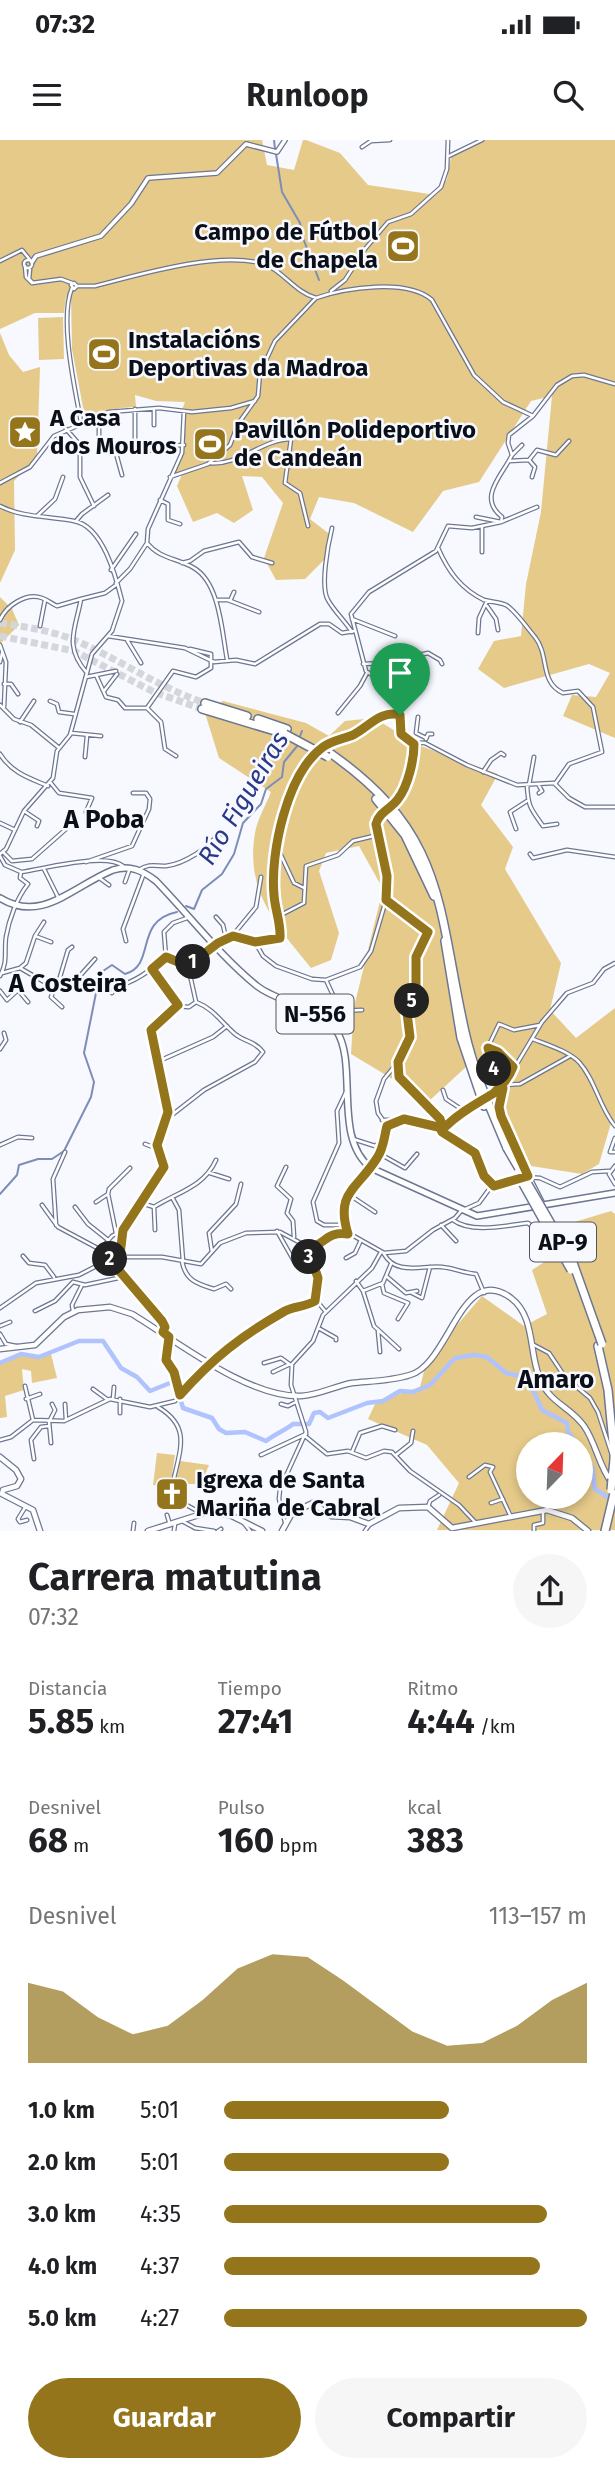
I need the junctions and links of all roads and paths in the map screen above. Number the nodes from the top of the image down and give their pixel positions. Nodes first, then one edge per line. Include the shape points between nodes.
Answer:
1 (285, 140) edge
2 (390, 140) edge
3 (448, 140) edge
4 (482, 140) edge
5 (261, 141) edge
6 (362, 147) dead end
7 (263, 148) junction
8 (449, 156) junction
9 (19, 251) junction
10 (0, 261) edge
11 (31, 261) junction
12 (25, 265) junction
13 (30, 268) junction
14 (35, 283) junction
15 (72, 286) junction
16 (331, 291) junction
17 (316, 298) junction
18 (615, 384) edge
19 (255, 401) junction
20 (135, 409) junction
21 (154, 409) junction
22 (184, 411) junction
23 (533, 416) junction
24 (94, 417) junction
25 (81, 422) junction
26 (154, 425) dead end
27 (66, 429) junction
28 (135, 438) dead end
29 (569, 441) dead end
30 (107, 444) junction
31 (184, 445) junction
32 (522, 446) dead end
33 (144, 450) dead end
34 (109, 452) dead end
35 (512, 455) junction
36 (529, 460) junction
37 (509, 461) junction
38 (210, 463) junction
39 (122, 475) dead end
40 (63, 477) dead end
41 (170, 477) junction
42 (532, 477) dead end
43 (0, 483) edge
44 (108, 495) dead end
45 (160, 500) junction
46 (0, 506) edge
47 (94, 506) junction
48 (537, 507) dead end
49 (37, 516) junction
50 (476, 517) dead end
51 (76, 521) junction
52 (501, 522) junction
53 (180, 524) dead end
54 (308, 526) dead end
55 (482, 527) junction
56 (332, 528) dead end
57 (481, 533) junction
58 (136, 534) dead end
59 (484, 538) dead end
60 (146, 543) junction
61 (438, 548) junction
62 (482, 552) dead end
63 (182, 563) junction
64 (272, 563) dead end
65 (111, 570) junction
66 (116, 584) junction
67 (234, 592) dead end
68 (81, 599) junction
69 (45, 600) junction
70 (215, 601) junction
71 (230, 601) junction
72 (486, 601) junction
73 (487, 606) junction
74 (259, 612) dead end
75 (352, 619) junction
76 (0, 620) edge
77 (40, 626) dead end
78 (498, 630) dead end
79 (353, 632) junction
80 (478, 633) dead end
81 (108, 635) junction
82 (395, 636) dead end
83 (127, 640) junction
84 (0, 645) edge
85 (2, 653) junction
86 (212, 661) junction
87 (227, 661) junction
88 (0, 662) edge
89 (141, 663) dead end
90 (363, 664) junction
91 (442, 664) dead end
92 (367, 673) junction
93 (86, 675) junction
94 (96, 675) junction
95 (4, 684) junction
96 (104, 691) junction
97 (18, 694) dead end
98 (34, 701) dead end
99 (50, 701) dead end
100 (2, 706) edge
101 (203, 706) tunnel mouth
102 (148, 708) junction
103 (338, 713) dead end
104 (74, 714) junction
105 (400, 715) junction
106 (418, 716) dead end
107 (20, 722) junction
108 (71, 733) junction
109 (432, 734) dead end
110 (87, 736) junction
111 (101, 736) dead end
112 (426, 740) junction
113 (414, 744) junction
114 (59, 748) junction
115 (0, 754) edge
116 (504, 755) dead end
117 (176, 756) dead end
118 (85, 757) dead end
119 (534, 757) dead end
120 (483, 772) junction
121 (49, 784) junction
122 (538, 784) junction
123 (555, 784) junction
124 (528, 785) junction
125 (133, 793) dead end
126 (539, 793) dead end
127 (527, 801) junction
128 (615, 807) edge
129 (24, 811) junction
130 (86, 812) dead end
131 (0, 823) edge
132 (557, 824) dead end
133 (37, 826) dead end
134 (66, 829) dead end
135 (516, 829) dead end
136 (15, 830) junction
137 (224, 835) dead end
138 (378, 835) junction
139 (278, 849) junction
140 (1, 854) edge
141 (530, 854) dead end
142 (615, 857) edge
143 (86, 862) junction
144 (126, 868) junction
145 (44, 869) junction
146 (21, 872) junction
147 (141, 872) junction
148 (98, 877) junction
149 (261, 877) dead end
150 (125, 882) dead end
151 (109, 885) dead end
152 (304, 888) junction
153 (0, 898) edge
154 (58, 898) junction
155 (386, 900) junction
156 (17, 907) junction
157 (190, 916) junction
158 (279, 916) junction
159 (216, 917) dead end
160 (44, 922) dead end
161 (35, 936) junction
162 (233, 936) junction
163 (226, 939) junction
164 (126, 941) dead end
165 (51, 942) dead end
166 (255, 942) junction
167 (216, 944) junction
168 (72, 947) dead end
169 (166, 957) junction
170 (95, 959) dead end
171 (615, 963) edge
172 (188, 966) junction
173 (20, 968) junction
174 (152, 969) junction
175 (1, 975) edge
176 (326, 980) junction
177 (56, 987) junction
178 (0, 991) edge
179 (112, 993) dead end
180 (196, 1002) junction
181 (28, 1003) dead end
182 (178, 1005) junction
183 (62, 1007) dead end
184 (362, 1010) dead end
185 (337, 1011) junction
186 (540, 1025) junction
187 (228, 1026) junction
188 (337, 1032) junction
189 (4, 1033) dead end
190 (533, 1038) junction
191 (488, 1048) junction
192 (0, 1049) edge
193 (570, 1056) junction
194 (159, 1061) junction
195 (398, 1062) junction
196 (513, 1067) junction
197 (502, 1085) junction
198 (443, 1090) dead end
199 (346, 1092) junction
200 (464, 1111) junction
201 (168, 1118) junction
202 (382, 1120) junction
203 (394, 1121) junction
204 (387, 1126) junction
205 (615, 1126) edge
206 (441, 1128) junction
207 (32, 1138) dead end
208 (615, 1138) edge
209 (353, 1139) junction
210 (384, 1139) junction
211 (145, 1144) dead end
212 (0, 1145) edge
213 (158, 1149) junction
214 (65, 1152) dead end
215 (615, 1152) edge
216 (380, 1154) junction
217 (417, 1154) dead end
218 (216, 1160) dead end
219 (615, 1166) edge
220 (286, 1167) dead end
221 (130, 1168) dead end
222 (371, 1168) junction
223 (609, 1172) junction
224 (210, 1173) junction
225 (528, 1176) junction
226 (229, 1179) dead end
227 (241, 1184) dead end
228 (615, 1184) edge
229 (494, 1186) junction
230 (615, 1193) edge
231 (108, 1194) junction
232 (348, 1194) junction
233 (172, 1197) junction
234 (96, 1202) dead end
235 (141, 1203) junction
236 (42, 1205) dead end
237 (545, 1206) junction
238 (154, 1207) junction
239 (75, 1208) dead end
240 (461, 1211) junction
241 (375, 1212) dead end
242 (453, 1220) junction
243 (55, 1225) junction
244 (442, 1225) junction
245 (343, 1226) junction
246 (123, 1230) junction
247 (155, 1230) dead end
248 (277, 1231) junction
249 (116, 1233) junction
250 (348, 1234) junction
251 (121, 1237) junction
252 (294, 1237) junction
253 (108, 1240) junction
254 (361, 1240) junction
255 (456, 1241) dead end
256 (308, 1248) junction
257 (373, 1248) junction
258 (542, 1249) dead end
259 (101, 1250) junction
260 (212, 1252) junction
261 (382, 1252) junction
262 (120, 1255) junction
263 (23, 1256) dead end
264 (346, 1258) dead end
265 (377, 1260) junction
266 (106, 1261) junction
267 (183, 1261) junction
268 (294, 1261) dead end
269 (391, 1263) junction
270 (430, 1267) junction
271 (72, 1276) junction
272 (386, 1276) junction
273 (54, 1277) junction
274 (123, 1277) junction
275 (356, 1281) junction
276 (73, 1282) junction
277 (382, 1284) junction
278 (82, 1285) junction
279 (230, 1289) dead end
280 (363, 1291) junction
281 (417, 1291) dead end
282 (412, 1293) junction
283 (484, 1293) junction
284 (316, 1300) junction
285 (0, 1308) edge
286 (35, 1311) dead end
287 (73, 1311) junction
288 (326, 1312) junction
289 (398, 1319) dead end
290 (10, 1322) dead end
291 (0, 1326) edge
292 (320, 1329) junction
293 (378, 1331) junction
294 (163, 1332) junction
295 (0, 1334) edge
296 (169, 1337) junction
297 (336, 1340) dead end
298 (532, 1344) junction
299 (600, 1345) junction
300 (21, 1348) junction
301 (0, 1349) edge
302 (399, 1349) dead end
303 (380, 1352) dead end
304 (211, 1362) junction
305 (264, 1363) dead end
306 (290, 1366) junction
307 (273, 1371) dead end
308 (608, 1371) dead end
309 (25, 1386) dead end
310 (114, 1387) dead end
311 (93, 1389) dead end
312 (40, 1394) dead end
313 (179, 1397) junction
314 (26, 1399) junction
315 (113, 1399) junction
316 (120, 1399) junction
317 (296, 1399) junction
318 (108, 1400) junction
319 (52, 1404) dead end
320 (65, 1404) dead end
321 (281, 1404) dead end
322 (158, 1407) junction
323 (613, 1409) dead end
324 (120, 1413) dead end
325 (33, 1420) junction
326 (66, 1420) junction
327 (615, 1423) edge
328 (49, 1424) junction
329 (395, 1430) dead end
330 (413, 1431) dead end
331 (305, 1436) junction
332 (0, 1440) edge
333 (51, 1443) dead end
334 (352, 1452) junction
335 (261, 1455) dead end
336 (396, 1455) junction
337 (0, 1457) edge
338 (614, 1457) edge
339 (34, 1459) dead end
340 (469, 1476) dead end
341 (614, 1485) edge
342 (1, 1491) edge
343 (440, 1494) junction
344 (503, 1499) junction
345 (164, 1502) dead end
346 (181, 1502) junction
347 (491, 1503) dead end
348 (26, 1506) junction
349 (232, 1506) dead end
350 (428, 1507) junction
351 (543, 1511) junction
352 (201, 1513) junction
353 (227, 1514) junction
354 (167, 1515) dead end
355 (511, 1517) junction
356 (27, 1520) dead end
357 (182, 1521) junction
358 (243, 1522) junction
359 (134, 1523) dead end
360 (476, 1523) junction
361 (288, 1524) junction
362 (173, 1525) junction
363 (369, 1528) edge
364 (460, 1528) edge
365 (161, 1529) edge
366 (449, 1529) edge
367 (218, 1530) edge
368 (40, 1531) edge
369 (133, 1531) edge
370 (148, 1531) edge
371 (174, 1531) edge
372 (250, 1531) edge
373 (262, 1531) edge
374 (282, 1531) edge
375 (534, 1531) edge
376 (587, 1531) edge
377 (603, 1531) edge

1 - 7 street via 277,152
2 - 6 street via 370,141
3 - 8 street
4 - 8 street
5 - 7 street
7 - 11 street via 246,144 217,173 148,178 101,236
8 - 16 street via 441,187 411,214 388,222 345,280
9 - 10 street
9 - 11 street via 24,250
9 - 12 street
11 - 12 street
11 - 13 street
12 - 13 street
12 - 14 street via 27,280
13 - 14 street via 29,279
14 - 15 street via 61,279
15 - 17 street via 94,286 209,262 253,262 267,265
15 - 25 street via 69,358
16 - 17 street
16 - 23 street via 381,288 424,293 474,376 503,402
17 - 19 street via 275,341 260,373
18 - 23 street via 572,376 557,385
19 - 22 street via 231,408
19 - 38 street via 230,445
20 - 21 street
20 - 24 street
20 - 28 street
21 - 22 street
21 - 26 street
22 - 31 street
23 - 35 street via 509,435
24 - 25 street
24 - 30 street via 99,423 99,440
25 - 27 street
27 - 43 street via 54,436 26,471
27 - 47 street via 81,449 80,477
29 - 36 street via 556,455 537,450
30 - 34 street
30 - 39 street via 114,446
31 - 33 street via 157,452
31 - 41 street
32 - 35 street
35 - 37 street
36 - 37 street
36 - 42 street via 535,467
37 - 52 street via 490,500
38 - 41 street
38 - 54 street via 291,439 285,483 300,493
40 - 49 street via 55,499
41 - 45 street
44 - 47 street
45 - 53 street via 168,504 168,520
45 - 60 street
46 - 49 street
47 - 51 street
48 - 52 street
49 - 51 street
50 - 52 street
51 - 65 street via 99,539
52 - 55 street
55 - 57 street
55 - 61 street via 448,526
56 - 79 street via 324,591
57 - 59 street
57 - 62 street
58 - 65 street
60 - 63 street via 156,554
60 - 66 street
61 - 72 street via 464,588
61 - 75 street via 369,592 355,606
63 - 64 street via 204,551 239,542 252,557
63 - 70 street via 198,570
65 - 66 street
66 - 68 street via 105,593
66 - 81 street via 121,607
67 - 71 street
68 - 69 street via 57,606
68 - 93 street via 71,641
69 - 76 street via 20,600 6,609
69 - 77 street
70 - 71 street
70 - 87 street
71 - 74 street
72 - 73 street
72 - 123 street via 505,604 534,636 545,656 550,684 563,693 578,691 593,707 602,751 569,764
73 - 78 street
73 - 80 street via 479,618
75 - 79 street
75 - 82 street
79 - 87 street via 342,633 320,624 260,663
79 - 90 street via 360,642
81 - 83 street
81 - 93 street via 94,648
83 - 86 street via 206,651
83 - 89 street
84 - 85 street
85 - 88 street
85 - 95 street
86 - 87 street
86 - 102 street via 211,668 195,677 171,672
90 - 91 street via 428,653
90 - 92 street
92 - 103 street
92 - 105 street via 399,691
93 - 94 street
93 - 104 street
94 - 96 street
94 - 96 street via 116,672
95 - 97 street via 11,684
95 - 100 street
96 - 102 street via 125,708
98 - 107 street
99 - 104 street via 57,704 59,712
100 - 107 street
101 - 299 highway, AP-9, bridge via 286,732 329,755 383,806 422,866 440,915 461,1038 484,1108 572,1272
102 - 117 street via 161,722 165,749
104 - 108 street
105 - 113 street via 401,734
105 - 139 street via 387,713 315,754 289,799
106 - 112 street via 416,733
107 - 114 street via 31,725
108 - 110 street
108 - 114 street
109 - 112 street
110 - 111 street
110 - 118 street
112 - 113 street
112 - 120 street
113 - 138 street, bridge via 397,801 379,816
114 - 121 street
115 - 121 street via 25,778
116 - 120 street via 491,760
119 - 124 street
120 - 124 street
121 - 129 street
121 - 130 street via 59,793 91,798
122 - 123 street
122 - 124 street
122 - 126 street
123 - 128 street via 585,807
124 - 127 street
125 - 143 street via 146,793 150,799 134,843
127 - 132 street via 544,826
127 - 135 street via 510,811
129 - 133 street via 39,821
129 - 136 street
131 - 136 street
134 - 140 street via 31,860 12,861
136 - 140 street
137 - 147 street via 218,833 206,849 172,864 147,866
138 - 152 street via 353,841 338,855 306,866
138 - 155 street via 387,876
139 - 152 street via 294,883
139 - 158 street via 273,894
140 - 146 street via 5,865
141 - 142 street via 533,858 567,850
143 - 144 street via 110,860
143 - 145 street
144 - 147 main road
144 - 148 main road
144 - 150 street
145 - 146 street
145 - 154 street
146 - 156 street via 20,878 28,884
147 - 157 main road, N-556
147 - 164 street via 123,929
148 - 151 street
148 - 154 main road
149 - 162 street via 256,907
152 - 158 street via 304,903
153 - 156 main road
154 - 156 main road via 36,908
155 - 176 street via 368,958 360,967
155 - 195 street via 428,932 418,949 416,989 407,1013 410,1037
156 - 175 street via 7,934 7,959
157 - 167 main road, N-556
157 - 169 street via 173,922 164,932
158 - 166 street via 280,938
159 - 163 street
160 - 161 street
161 - 165 street
161 - 173 street
162 - 163 street
162 - 166 street
163 - 167 street
166 - 176 street via 276,966
167 - 172 street
167 - 188 main road, N-556 via 257,986 323,1018
168 - 177 street
169 - 172 street
169 - 174 street
170 - 177 street via 71,988
171 - 186 street via 593,983 567,993
172 - 180 street
173 - 175 street
173 - 177 street
174 - 179 street via 115,987
174 - 182 street
176 - 185 street
177 - 183 street via 51,997
178 - 181 street via 7,1000 18,990
180 - 182 street via 189,1007
180 - 187 street via 213,1010
182 - 194 street via 151,1030
184 - 185 street
185 - 188 street
186 - 190 street
186 - 191 street via 514,1030 499,1024
187 - 194 street
187 - 201 street via 239,1037 257,1044 261,1056
188 - 199 main road, N-556 via 344,1051
189 - 192 street via 6,1040
190 - 193 street
190 - 196 street
191 - 196 street
191 - 197 street
193 - 197 street via 520,1084
193 - 205 street via 588,1075 600,1106
194 - 201 street
195 - 202 street via 377,1096
195 - 206 street via 401,1081 440,1119
196 - 197 street
197 - 200 street, bridge
197 - 225 street via 501,1116
198 - 200 street via 446,1099
199 - 209 main road, N-556
199 - 245 street via 337,1111 339,1143 313,1202 317,1221
200 - 206 street
201 - 213 street
202 - 203 street
202 - 204 street
203 - 204 street
203 - 206 street
204 - 210 street
206 - 229 street via 475,1153 484,1176
207 - 212 street via 18,1137
208 - 215 street via 610,1153
209 - 210 street via 374,1146
209 - 222 main road, N-556
210 - 216 street
211 - 213 street
213 - 235 street via 163,1171
214 - 243 street via 53,1179
216 - 217 street via 405,1168
216 - 222 street
218 - 224 street
219 - 223 street
220 - 252 street via 277,1186 291,1199 287,1213 293,1221
221 - 231 street
222 - 232 street
222 - 240 main road
223 - 225 street via 592,1172 560,1187
223 - 228 street
224 - 226 street
224 - 233 street
225 - 229 street
225 - 237 street
227 - 260 street via 236,1204 209,1233
229 - 240 street via 479,1203
230 - 237 main road
231 - 234 street
231 - 249 street
232 - 241 street
232 - 245 street
233 - 238 street
233 - 267 street via 179,1210
235 - 238 street
235 - 246 street
236 - 243 street
237 - 240 main road via 487,1217
238 - 247 street
239 - 253 street
240 - 242 street
242 - 244 street
242 - 258 street via 466,1227 528,1223 542,1236
243 - 259 street
244 - 255 street
244 - 261 street via 405,1251
245 - 250 street
246 - 249 street
246 - 251 street
248 - 252 street
248 - 260 street via 240,1234
248 - 268 street
249 - 251 street
249 - 253 street
250 - 254 street
250 - 256 street via 329,1235
251 - 262 street
252 - 256 street
253 - 259 street
254 - 257 street
254 - 264 street via 355,1253
256 - 284 street via 318,1278
257 - 261 street
257 - 265 street
259 - 266 street
260 - 267 street via 201,1264
261 - 265 street
261 - 269 street
262 - 266 street
262 - 267 street
263 - 273 street via 29,1263 45,1265
265 - 275 street
266 - 271 street
266 - 274 street
267 - 279 street via 192,1281 213,1289 226,1284
269 - 270 street
269 - 272 street
270 - 282 street via 422,1298
270 - 283 street via 478,1275
271 - 273 street
271 - 276 street
272 - 277 street
272 - 282 street via 398,1289
273 - 285 street via 31,1286
274 - 278 street
274 - 294 street via 158,1315
275 - 280 street
275 - 288 street
276 - 278 street
276 - 286 street via 55,1301
277 - 280 street
277 - 289 street via 384,1293 408,1303
278 - 287 street
280 - 293 street
281 - 282 street
283 - 298 main road via 501,1293 515,1302
283 - 317 main road via 462,1307 435,1359 422,1371
284 - 288 street
284 - 304 street via 286,1310 247,1332
287 - 294 main road via 116,1308
287 - 300 main road via 40,1342
288 - 292 street
290 - 291 street
292 - 297 street
292 - 306 street
293 - 302 street
293 - 303 street
294 - 296 main road
295 - 300 street via 6,1344
296 - 304 main road
296 - 313 street via 165,1357 174,1372
298 - 338 street via 549,1353 558,1369 590,1398
298 - 341 main road via 534,1364 545,1390 584,1427
299 - 308 highway, AP-9
299 - 338 highway, AP-9
300 - 301 main road
304 - 313 street
304 - 317 main road via 260,1390
305 - 306 street via 281,1358
306 - 307 street
306 - 317 street
309 - 314 street
310 - 315 street
311 - 318 street
312 - 314 street
313 - 322 street
314 - 325 street
315 - 316 street
315 - 318 street
316 - 322 street
316 - 324 street
317 - 321 street via 288,1406
317 - 331 street
318 - 326 street
319 - 328 street via 55,1410
320 - 326 street
322 - 346 street via 170,1413 180,1430 181,1452 174,1481 181,1489
323 - 327 highway
325 - 328 street
325 - 332 street
326 - 328 street
328 - 333 street
328 - 339 street via 31,1440
329 - 334 street via 382,1426 360,1433
330 - 336 street via 411,1443
331 - 334 street via 327,1454
331 - 335 street
331 - 361 street via 279,1493
334 - 336 street via 366,1458 384,1451
336 - 343 street
337 - 342 main road via 21,1479 17,1486
338 - 341 highway, AP-9
340 - 344 street via 485,1465 493,1467 490,1472
341 - 377 highway, AP-9, bridge
342 - 348 main road
343 - 350 street
343 - 360 street
344 - 347 street
344 - 355 street
345 - 346 street
346 - 352 street
348 - 356 street via 18,1519
348 - 368 main road via 36,1513
349 - 353 street
350 - 363 main road via 399,1508
350 - 366 main road
351 - 355 main road
351 - 375 street via 542,1523 534,1525
351 - 376 main road via 572,1518
352 - 353 main road
352 - 357 main road
353 - 358 main road
354 - 362 street
355 - 360 main road
357 - 362 main road
357 - 367 street via 195,1528
358 - 372 street
358 - 373 main road
359 - 369 street
360 - 364 main road
361 - 363 main road via 292,1513 313,1503 331,1516
361 - 374 main road
362 - 365 main road
362 - 371 street
364 - 366 main road
365 - 370 main road

